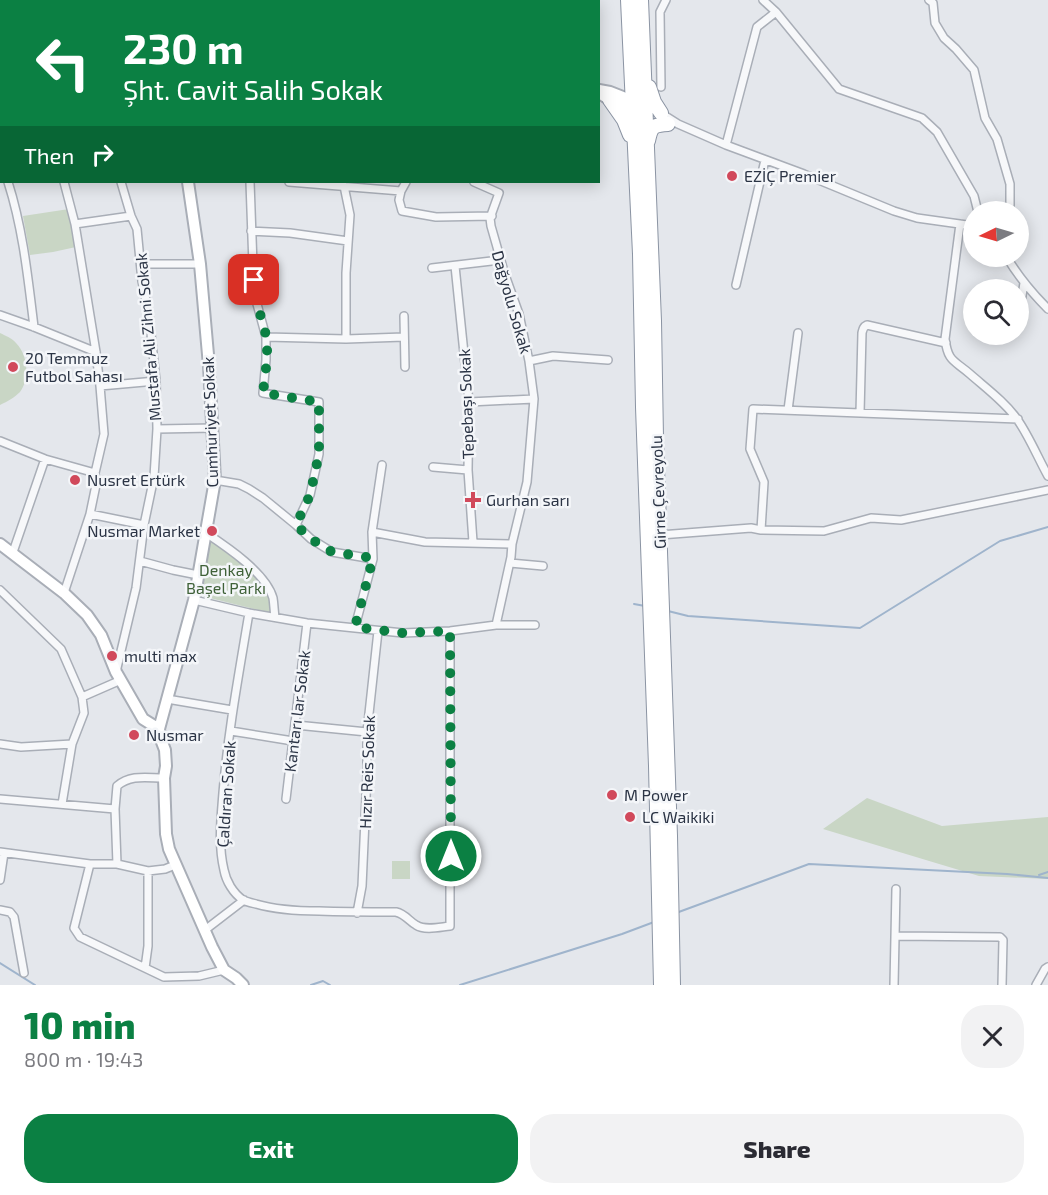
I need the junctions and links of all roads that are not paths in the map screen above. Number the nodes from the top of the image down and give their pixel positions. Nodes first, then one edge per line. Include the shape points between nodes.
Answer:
1 (628, 0) edge
2 (641, 0) edge
3 (666, 0) edge
4 (763, 0) edge
5 (929, 0) edge
6 (776, 12) junction
7 (644, 71) junction
8 (662, 87) dead end
9 (602, 94) edge
10 (639, 108) junction
11 (669, 120) junction
12 (726, 145) junction
13 (641, 148) junction
14 (765, 160) junction
15 (8, 183) edge
16 (64, 183) edge
17 (121, 183) edge
18 (188, 183) edge
19 (250, 183) edge
20 (304, 183) edge
21 (405, 183) edge
22 (485, 184) edge
23 (344, 186) junction
24 (401, 191) junction
25 (975, 201) edge
26 (1010, 201) edge
27 (130, 216) junction
28 (492, 216) junction
29 (75, 224) junction
30 (960, 224) junction
31 (963, 224) edge
32 (251, 231) junction
33 (348, 241) junction
34 (500, 260) junction
35 (142, 264) junction
36 (200, 264) junction
37 (455, 266) junction
38 (432, 268) dead end
39 (735, 285) dead end
40 (1029, 289) edge
41 (1048, 309) edge
42 (0, 315) edge
43 (404, 316) dead end
44 (34, 327) junction
45 (798, 333) dead end
46 (266, 337) junction
47 (404, 337) junction
48 (346, 339) junction
49 (945, 343) junction
50 (96, 352) junction
51 (608, 360) dead end
52 (529, 361) junction
53 (405, 367) dead end
54 (156, 381) junction
55 (100, 386) junction
56 (534, 399) junction
57 (469, 402) junction
58 (788, 410) junction
59 (860, 413) junction
60 (1018, 419) junction
61 (214, 428) junction
62 (157, 429) junction
63 (0, 441) edge
64 (45, 459) junction
65 (382, 465) dead end
66 (432, 466) dead end
67 (468, 470) junction
68 (95, 474) junction
69 (1048, 476) edge
70 (216, 480) junction
71 (1048, 490) edge
72 (90, 514) junction
73 (144, 525) junction
74 (296, 525) junction
75 (761, 530) junction
76 (372, 532) junction
77 (206, 533) junction
78 (660, 535) junction
79 (472, 542) junction
80 (0, 544) edge
81 (512, 544) junction
82 (13, 552) junction
83 (373, 558) junction
84 (140, 561) junction
85 (510, 563) junction
86 (543, 566) dead end
87 (198, 575) junction
88 (0, 590) edge
89 (656, 592) junction
90 (64, 593) junction
91 (194, 600) junction
92 (249, 613) junction
93 (275, 617) junction
94 (308, 623) junction
95 (496, 625) junction
96 (535, 625) dead end
97 (355, 627) junction
98 (378, 631) junction
99 (450, 631) junction
100 (125, 638) junction
101 (107, 650) junction
102 (119, 676) junction
103 (82, 697) junction
104 (167, 699) junction
105 (232, 710) junction
106 (160, 723) junction
107 (296, 725) junction
108 (231, 731) junction
109 (367, 732) junction
110 (293, 741) junction
111 (0, 744) edge
112 (72, 744) junction
113 (164, 778) junction
114 (0, 799) edge
115 (286, 799) dead end
116 (62, 804) junction
117 (115, 808) junction
118 (2, 852) edge
119 (90, 864) junction
120 (117, 864) junction
121 (175, 865) junction
122 (148, 871) junction
123 (0, 880) edge
124 (896, 889) dead end
125 (244, 900) junction
126 (0, 910) edge
127 (357, 913) junction
128 (205, 930) junction
129 (895, 936) junction
130 (666, 937) junction
131 (1048, 967) edge
132 (145, 968) junction
133 (224, 970) junction
134 (24, 973) dead end
135 (243, 985) edge
136 (661, 985) edge
137 (673, 985) edge
138 (894, 985) edge
139 (1002, 985) edge
140 (1036, 985) edge

1 - 10 highway, Girne Çevreyolu
2 - 7 highway, Girne Çevreyolu
3 - 8 street via 660,12
4 - 6 street
5 - 26 street via 944,38 974,70 985,118 997,139 1010,184
6 - 12 street via 757,27
6 - 25 street via 839,89 922,118 937,132
7 - 10 highway, Girne Çevreyolu
7 - 11 highway via 654,102
9 - 10 street via 610,92
9 - 13 highway
10 - 11 street
10 - 11 street
10 - 13 highway, Girne Çevreyolu
11 - 12 street
11 - 13 highway via 652,127
12 - 14 street
13 - 78 highway, Girne Çevreyolu via 651,256
13 - 89 highway, Girne Çevreyolu via 640,254
14 - 30 street via 894,211
14 - 39 street
15 - 44 street via 24,248
16 - 29 street
17 - 27 street, Mustafa Ali Zihni Sokak
18 - 36 street, Cumhuriyet Sokak
19 - 32 street
20 - 23 street
21 - 24 street
22 - 28 street, Dağyolu Sokak via 499,193
23 - 24 street
23 - 33 street via 350,215
24 - 28 street via 402,212 436,217
27 - 29 street
27 - 35 street, Mustafa Ali Zihni Sokak via 137,229
28 - 34 street, Dağyolu Sokak
29 - 50 street
30 - 31 street
30 - 49 street
32 - 33 street
32 - 46 street via 254,293
33 - 48 street
34 - 37 street
34 - 52 street, Dağyolu Sokak via 519,314
35 - 36 street
35 - 54 street, Mustafa Ali Zihni Sokak
36 - 61 street, Cumhuriyet Sokak
37 - 38 street
37 - 57 street, Tepebaşı Sokak
40 - 41 street
42 - 44 street
43 - 47 street
44 - 50 street
45 - 58 street
46 - 48 street
46 - 74 street via 263,393 319,402 319,454 310,495
47 - 48 street
47 - 53 street
49 - 59 street via 864,326
49 - 60 street via 951,359
50 - 55 street
51 - 52 street via 553,356
52 - 56 street, Dağyolu Sokak
54 - 55 street
54 - 62 street, Mustafa Ali Zihni Sokak
55 - 68 street via 104,434
56 - 57 street
56 - 81 street, Dağyolu Sokak via 527,482
57 - 67 street, Tepebaşı Sokak
58 - 59 street
58 - 75 street via 753,409 750,449 764,482
59 - 60 street
60 - 69 street
61 - 62 street
61 - 70 street, Cumhuriyet Sokak
62 - 73 street, Mustafa Ali Zihni Sokak via 154,477
63 - 64 street
64 - 68 street
64 - 82 street
65 - 76 street
66 - 67 street
67 - 79 street, Tepebaşı Sokak
68 - 72 street
70 - 74 street via 249,489
70 - 77 street, Cumhuriyet Sokak
71 - 75 street via 901,520 871,518 824,531
72 - 73 street
72 - 90 street
73 - 84 street, Mustafa Ali Zihni Sokak
74 - 83 street via 332,552
75 - 78 street
76 - 79 street via 425,542
76 - 83 street
77 - 87 street, Cumhuriyet Sokak
77 - 93 street via 238,555 261,578 273,597
78 - 89 highway, Girne Çevreyolu
79 - 81 street
80 - 82 street
81 - 85 street, Dağyolu Sokak
82 - 90 street
83 - 97 street
84 - 87 street
84 - 100 street, Mustafa Ali Zihni Sokak
85 - 86 street
85 - 95 street, Dağyolu Sokak
87 - 91 street, Cumhuriyet Sokak
88 - 103 street via 61,649
89 - 130 highway, Girne Çevreyolu via 656,766
90 - 101 street via 87,615
91 - 92 street
91 - 104 street, Cumhuriyet Sokak
92 - 93 street
92 - 105 street, Çaldıran Sokak
93 - 94 street
94 - 97 street
94 - 107 street, Kantarı lar Sokak
95 - 96 street
95 - 99 street
97 - 98 street
98 - 99 street
98 - 109 street, Hızır Reis Sokak
99 - 127 street via 450,926 424,928 396,912
100 - 101 street
100 - 102 street, Mustafa Ali Zihni Sokak
101 - 102 street
102 - 103 street
102 - 106 street via 143,719
103 - 112 street via 84,713
104 - 105 street
104 - 106 street, Cumhuriyet Sokak
105 - 108 street, Çaldıran Sokak
106 - 113 street via 165,750
107 - 109 street
107 - 110 street, Kantarı lar Sokak
108 - 110 street
108 - 125 street, Çaldıran Sokak via 221,847 229,885
109 - 127 street, Hızır Reis Sokak via 362,886
110 - 115 street, Kantarı lar Sokak
111 - 112 street
112 - 116 street
113 - 117 street via 131,777 123,781 117,786
113 - 121 street via 166,834
114 - 116 street
116 - 117 street
117 - 120 street
118 - 119 street
118 - 123 street
119 - 120 street
119 - 132 street via 74,928 80,938
120 - 122 street
121 - 122 street
121 - 128 street
122 - 132 street
124 - 129 street
125 - 127 street via 288,910
125 - 128 street
126 - 134 street via 14,917
128 - 133 street
129 - 138 street
129 - 139 street via 1000,937
130 - 136 highway, Girne Çevreyolu
130 - 137 highway, Girne Çevreyolu
131 - 140 street
132 - 133 street via 164,977 200,976
133 - 135 street

